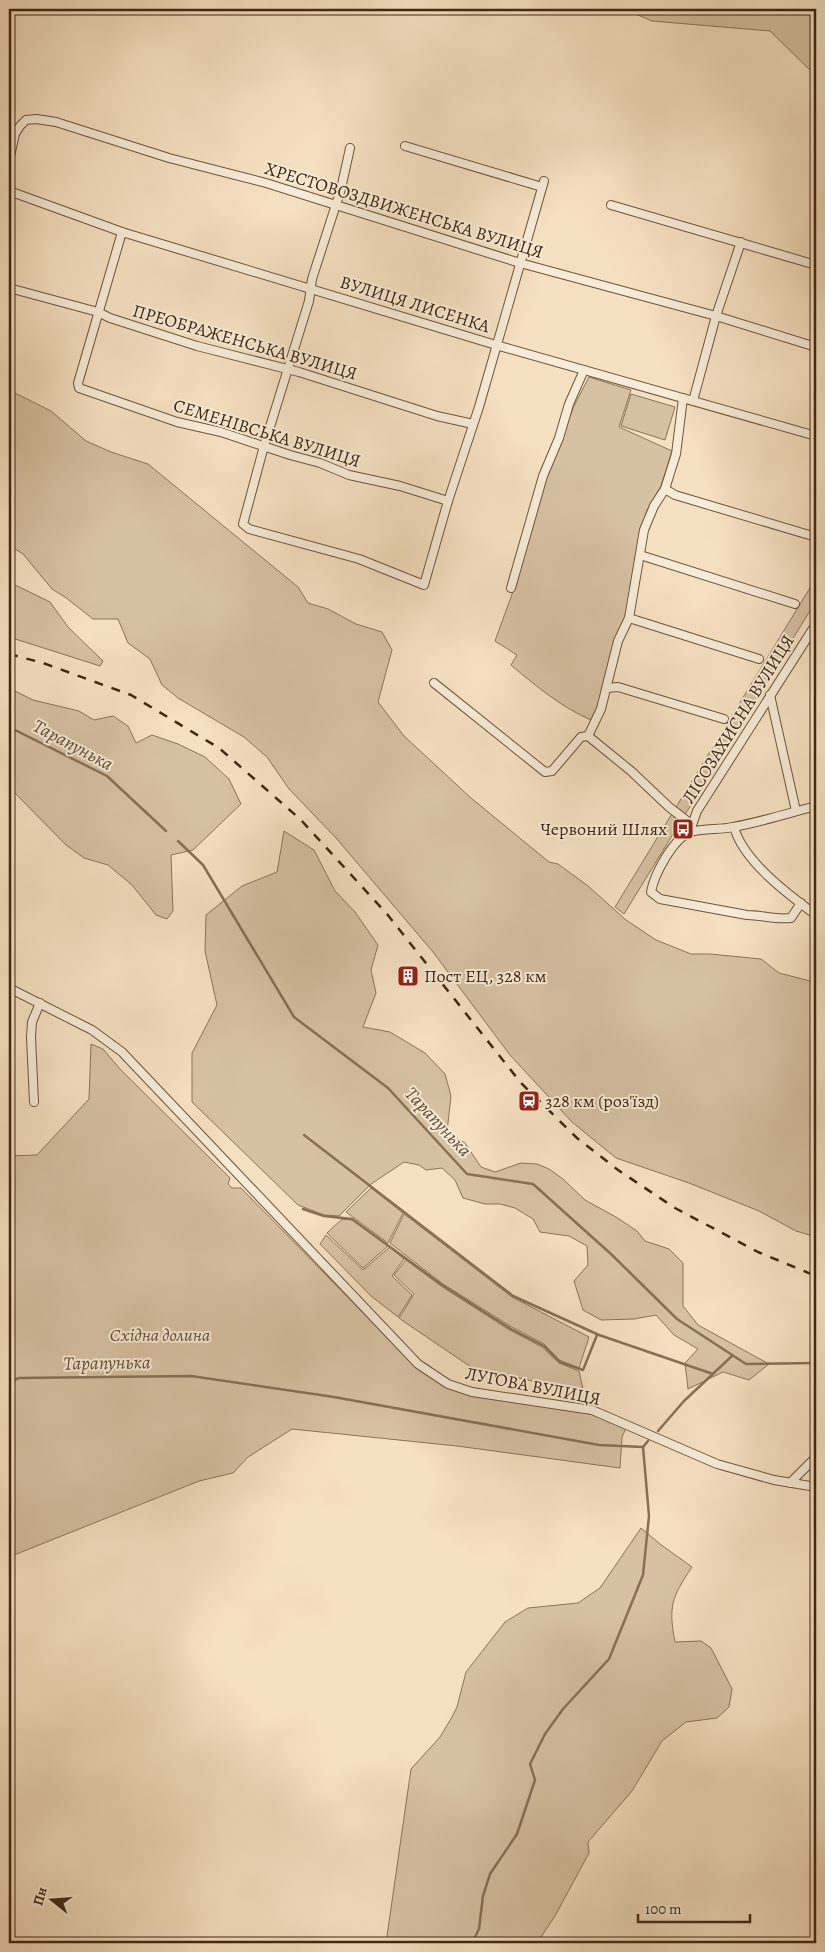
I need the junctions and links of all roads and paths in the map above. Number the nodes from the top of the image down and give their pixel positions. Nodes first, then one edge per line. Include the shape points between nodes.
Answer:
1 (406, 146) dead end
2 (350, 148) dead end
3 (9, 161) edge
4 (9, 191) edge
5 (336, 205) junction
6 (611, 205) dead end
7 (122, 232) junction
8 (741, 242) junction
9 (520, 263) junction
10 (816, 265) edge
11 (9, 288) edge
12 (310, 288) junction
13 (98, 312) junction
14 (716, 316) junction
15 (496, 345) junction
16 (816, 347) edge
17 (287, 370) junction
18 (584, 370) junction
19 (683, 398) junction
20 (693, 401) junction
21 (473, 424) junction
22 (816, 436) edge
23 (264, 446) junction
24 (665, 489) junction
25 (448, 501) junction
26 (816, 537) edge
27 (640, 555) junction
28 (511, 588) dead end
29 (795, 604) dead end
30 (628, 618) junction
31 (816, 624) edge
32 (759, 659) dead end
33 (434, 683) dead end
34 (607, 688) junction
35 (770, 695) junction
36 (724, 719) dead end
37 (584, 737) junction
38 (816, 806) edge
39 (796, 811) junction
40 (734, 827) junction
41 (691, 828) junction
42 (800, 904) junction
43 (816, 915) edge
44 (9, 988) edge
45 (40, 1003) junction
46 (34, 1102) dead end
47 (816, 1457) edge
48 (790, 1483) junction
49 (816, 1487) edge

1 - 9 street via 543,184
2 - 5 street
3 - 5 street, ХРЕСТОВОЗДВИЖЕНСЬКА ВУЛИЦЯ via 20,126 26,120 36,118
4 - 7 street, ВУЛИЦЯ ЛИСЕНКА
5 - 9 street, ХРЕСТОВОЗДВИЖЕНСЬКА ВУЛИЦЯ
5 - 12 street
6 - 8 street
7 - 12 street, ВУЛИЦЯ ЛИСЕНКА
7 - 13 street
8 - 10 street
8 - 14 street
9 - 14 street, ХРЕСТОВОЗДВИЖЕНСЬКА ВУЛИЦЯ
9 - 15 street
11 - 13 street, ПРЕОБРАЖЕНСЬКА ВУЛИЦЯ
12 - 15 street, ВУЛИЦЯ ЛИСЕНКА
12 - 17 street via 309,301
13 - 17 street, ПРЕОБРАЖЕНСЬКА ВУЛИЦЯ via 198,346
13 - 23 street, СЕМЕНІВСЬКА ВУЛИЦЯ via 79,388 177,422
14 - 16 street, ХРЕСТОВОЗДВИЖЕНСЬКА ВУЛИЦЯ
14 - 20 street
15 - 18 street, ВУЛИЦЯ ЛИСЕНКА
15 - 21 street
17 - 21 street, ПРЕОБРАЖЕНСЬКА ВУЛИЦЯ
17 - 23 street
18 - 19 street, ВУЛИЦЯ ЛИСЕНКА
18 - 28 street via 543,476
19 - 20 street, ВУЛИЦЯ ЛИСЕНКА
19 - 24 street via 676,454
20 - 22 street, ВУЛИЦЯ ЛИСЕНКА
21 - 25 street
23 - 25 street, СЕМЕНІВСЬКА ВУЛИЦЯ via 349,475
23 - 25 street via 243,524 249,529 359,559 424,585
24 - 26 street via 675,495
24 - 27 street via 649,515
27 - 29 street
27 - 30 street
30 - 32 street
30 - 34 street via 618,641
31 - 35 street, ЛІСОЗАХИСНА ВУЛИЦЯ
33 - 37 street via 545,772 552,771
34 - 36 street via 618,687
34 - 37 street via 601,709
35 - 39 street
35 - 41 street, ЛІСОЗАХИСНА ВУЛИЦЯ via 697,811
37 - 41 street
38 - 39 street
39 - 40 street
40 - 41 street
40 - 42 street via 737,840 777,886
41 - 42 street, ЛІСОЗАХИСНА ВУЛИЦЯ via 653,880 651,892 660,899 779,920 791,918
42 - 43 street
44 - 45 street, ЛУГОВА ВУЛИЦЯ
45 - 46 street via 32,1022 31,1037
45 - 48 street, ЛУГОВА ВУЛИЦЯ via 92,1030 122,1052 418,1364 448,1384 472,1392 592,1410 717,1464
47 - 48 street
48 - 49 street, ЛУГОВА ВУЛИЦЯ

